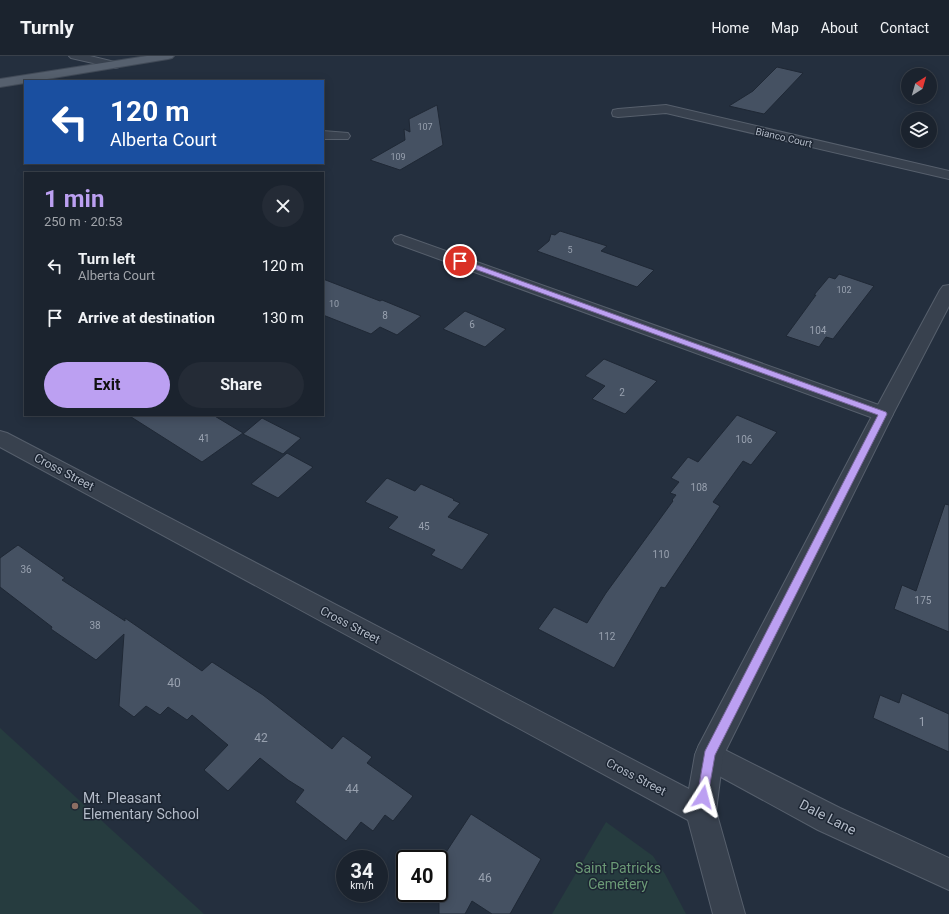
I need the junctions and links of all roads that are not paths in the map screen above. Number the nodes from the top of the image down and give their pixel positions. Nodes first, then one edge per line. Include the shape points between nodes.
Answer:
1 (75, 56) edge
2 (168, 56) edge
3 (113, 69) junction
4 (24, 80) edge
5 (24, 80) edge
6 (0, 83) edge
7 (618, 113) dead end
8 (324, 135) edge
9 (343, 136) dead end
10 (949, 175) edge
11 (401, 240) dead end
12 (949, 290) edge
13 (883, 414) junction
14 (0, 438) edge
15 (710, 755) junction
16 (701, 811) junction
17 (949, 874) edge
18 (730, 914) edge

1 - 3 street
2 - 3 main road
3 - 5 main road
4 - 6 main road
7 - 10 street, Bianco Court via 666,109
8 - 9 street
11 - 13 street
12 - 13 street
13 - 15 street
14 - 16 street, Cross Street
15 - 16 street
15 - 17 street, Dale Lane via 829,819
16 - 18 street

